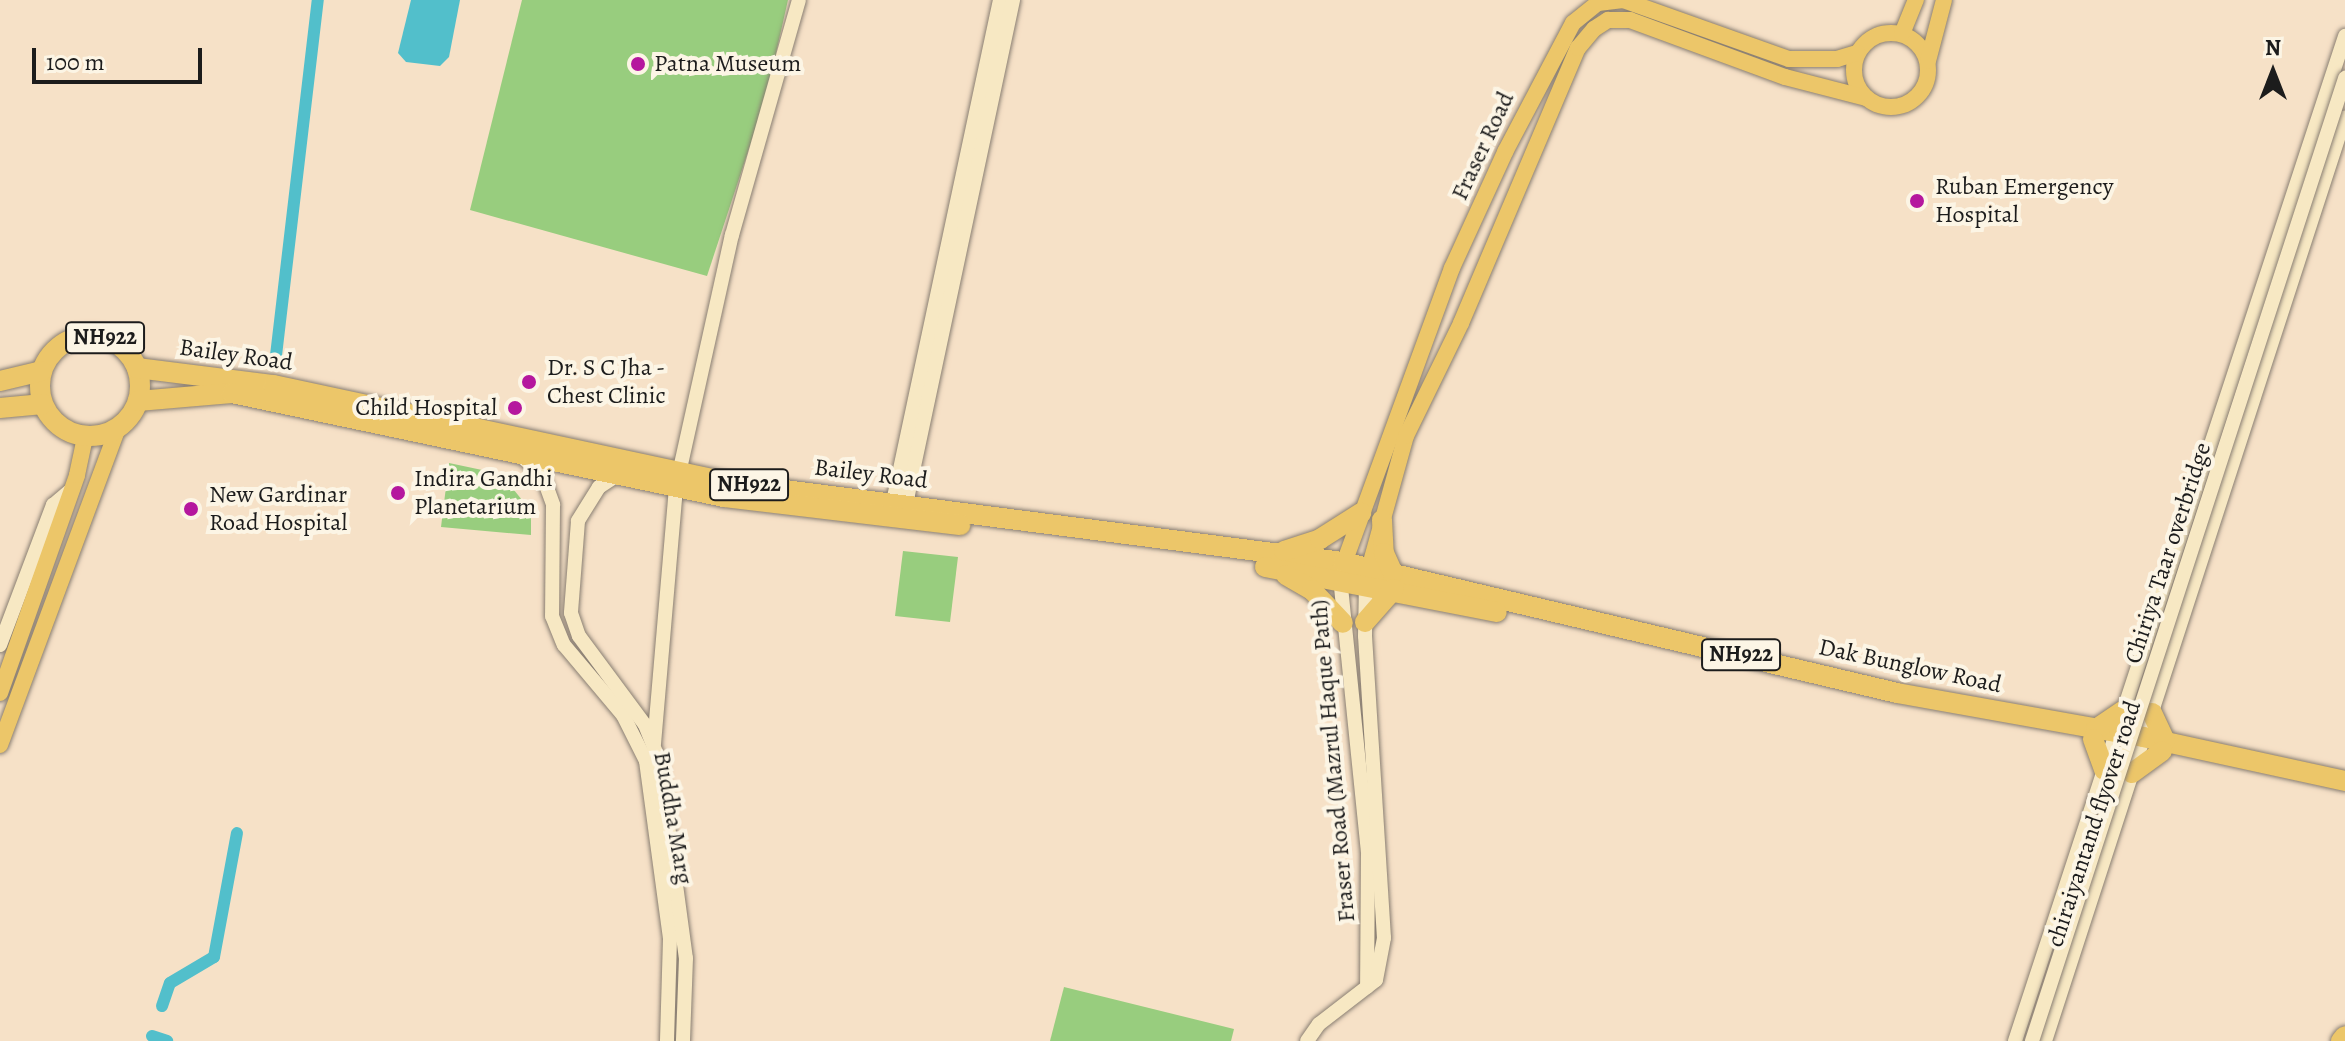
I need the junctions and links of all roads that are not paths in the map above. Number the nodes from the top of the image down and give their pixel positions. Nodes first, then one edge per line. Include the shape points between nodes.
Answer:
1 (799, 0) edge
2 (1000, 0) edge
3 (1013, 0) edge
4 (1916, 0) edge
5 (1944, 0) edge
6 (1902, 34) junction
7 (2345, 36) edge
8 (1857, 53) junction
9 (1928, 61) junction
10 (2345, 78) edge
11 (1866, 98) junction
12 (2345, 117) edge
13 (2240, 365) junction
14 (137, 368) junction
15 (42, 371) junction
16 (2262, 373) junction
17 (0, 381) edge
18 (138, 401) junction
19 (43, 404) junction
20 (0, 408) edge
21 (118, 427) junction
22 (85, 436) junction
23 (516, 452) junction
24 (619, 474) junction
25 (677, 480) junction
26 (72, 489) junction
27 (900, 503) junction
28 (1361, 513) junction
29 (1382, 520) junction
30 (1270, 561) junction
31 (1341, 570) junction
32 (1367, 575) junction
33 (1393, 581) junction
34 (1365, 622) junction
35 (1343, 623) junction
36 (0, 645) edge
37 (0, 693) edge
38 (2123, 711) joint
39 (2152, 713) junction
40 (2104, 735) junction
41 (2142, 742) junction
42 (654, 744) junction
43 (0, 745) edge
44 (2163, 746) junction
45 (2104, 770) joint
46 (2132, 773) junction
47 (2345, 781) edge
48 (2345, 792) edge
49 (1367, 987) junction
50 (2345, 1036) edge
51 (667, 1041) edge
52 (683, 1041) edge
53 (1307, 1041) edge
54 (2015, 1041) edge
55 (2032, 1041) edge
56 (2045, 1041) edge
57 (2341, 1041) edge

1 - 25 main road via 732,235
2 - 27 main road
3 - 27 main road
4 - 6 main road
5 - 9 main road
6 - 8 main road via 1876,35
6 - 9 main road via 1921,47
7 - 13 main road
8 - 11 main road via 1854,77
8 - 28 main road, Fraser Road via 1837,59 1781,57 1623,0 1598,3 1583,13 1563,36 1452,268
9 - 11 main road via 1926,85 1909,103 1885,107
10 - 55 main road, Chiriya Taar overbridge, bridge
11 - 29 main road, Fraser Road via 1785,77 1630,20 1608,20 1594,29 1578,48 1461,323 1406,436
12 - 16 main road, chiraiyantand flyover road
13 - 16 main road
13 - 38 main road
14 - 15 highway, NH922 via 115,343 94,336 62,344
14 - 18 highway, NH922
14 - 25 highway, Bailey Road / NH922 via 274,385
15 - 17 highway, NH922
15 - 19 highway, NH922
16 - 39 main road, chiraiyantand flyover road
18 - 21 highway
18 - 23 highway, Bailey Road / NH922 via 232,393
19 - 20 highway
19 - 22 highway via 64,429
21 - 22 highway
21 - 43 main road
22 - 26 main road
23 - 24 highway, Bailey Road / NH922
23 - 51 main road, Buddha Marg via 542,474 549,489 552,616 564,645 623,715 646,761 670,939
24 - 25 highway, Bailey Road / NH922
24 - 42 main road, Buddha Marg via 599,487 578,521 571,613 579,636 635,709
25 - 27 highway, Bailey Road / NH922
25 - 30 highway, Bailey Road / NH922
25 - 42 main road
26 - 36 main road via 53,505
26 - 37 main road
27 - 30 highway, Bailey Road / NH922
28 - 30 highway
28 - 31 main road, Fraser Road
29 - 32 main road, Fraser Road
29 - 33 highway
30 - 31 highway, Bailey Road / NH922
30 - 35 highway via 1312,590
31 - 32 highway, Bailey Road / NH922
31 - 35 main road, Fraser Road (Mazrul Haque Path)
32 - 33 highway, Dak Bunglow Road / NH922
32 - 34 main road, Fraser Road (Mazrul Haque Path)
33 - 34 highway
33 - 40 highway, Dak Bunglow Road / NH922
34 - 49 main road, Fraser Road (Mazrul Haque Path) via 1385,903 1380,965
35 - 49 main road, Fraser Road (Mazrul Haque Path) via 1368,854
38 - 40 highway
39 - 41 main road, chiraiyantand flyover road
39 - 44 highway
40 - 41 highway, NH922
40 - 45 highway
41 - 44 highway, NH922
41 - 46 main road, chiraiyantand flyover road
42 - 52 main road, Buddha Marg via 680,892 687,975
44 - 46 highway
44 - 47 highway, NH922
44 - 48 highway, NH922
45 - 54 main road
46 - 56 main road, chiraiyantand flyover road
49 - 53 main road via 1319,1024
50 - 57 highway

